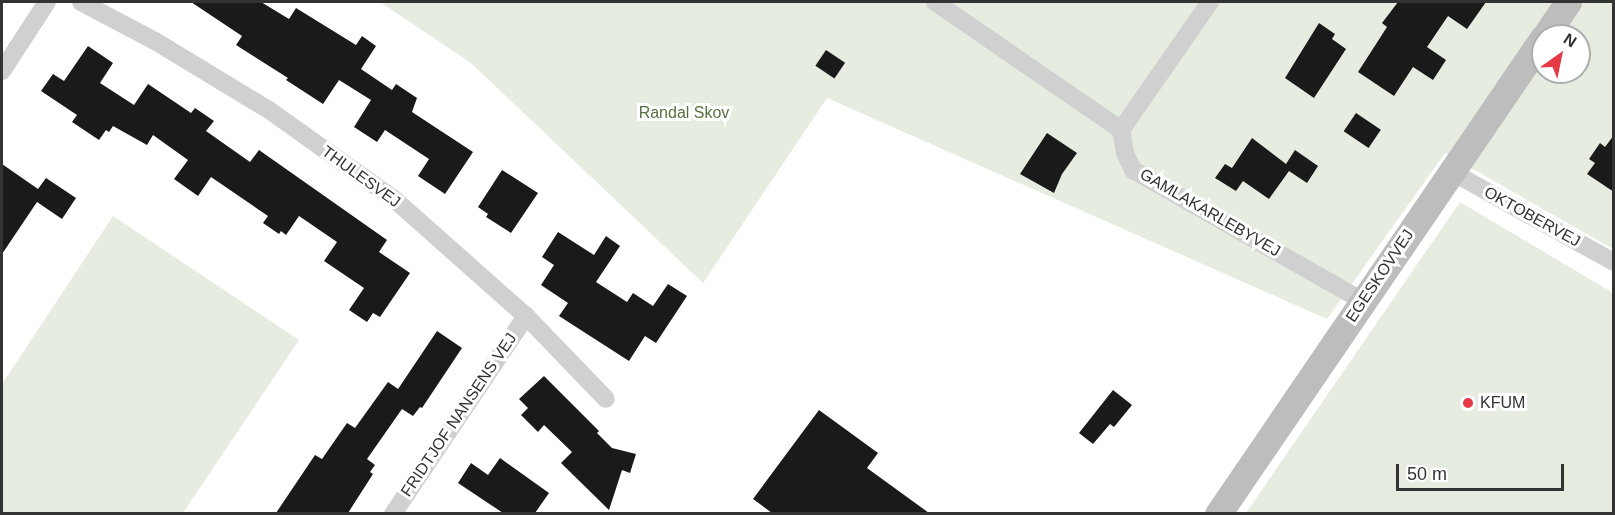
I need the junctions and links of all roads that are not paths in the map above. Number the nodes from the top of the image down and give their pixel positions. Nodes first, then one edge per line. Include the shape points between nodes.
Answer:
1 (47, 2) edge
2 (81, 2) edge
3 (935, 2) edge
4 (1210, 2) edge
5 (1568, 2) edge
6 (1553, 24) edge
7 (1531, 56) edge
8 (2, 71) edge
9 (1121, 130) junction
10 (1452, 172) junction
11 (1614, 262) edge
12 (1363, 301) junction
13 (526, 316) junction
14 (606, 399) dead end
15 (393, 513) edge
16 (1218, 513) edge

1 - 8 street
2 - 13 street, THULESVEJ via 155,41 269,110 394,199
3 - 9 street
4 - 9 street
5 - 6 street, EGESKOVVEJ
7 - 10 street, EGESKOVVEJ
9 - 12 street, GAMLAKARLEBYVEJ via 1125,153 1134,170
10 - 11 street, OKTOBERVEJ
10 - 12 street, EGESKOVVEJ
12 - 16 street, EGESKOVVEJ
13 - 14 street, THULESVEJ
13 - 15 street, FRIDTJOF NANSENS VEJ

